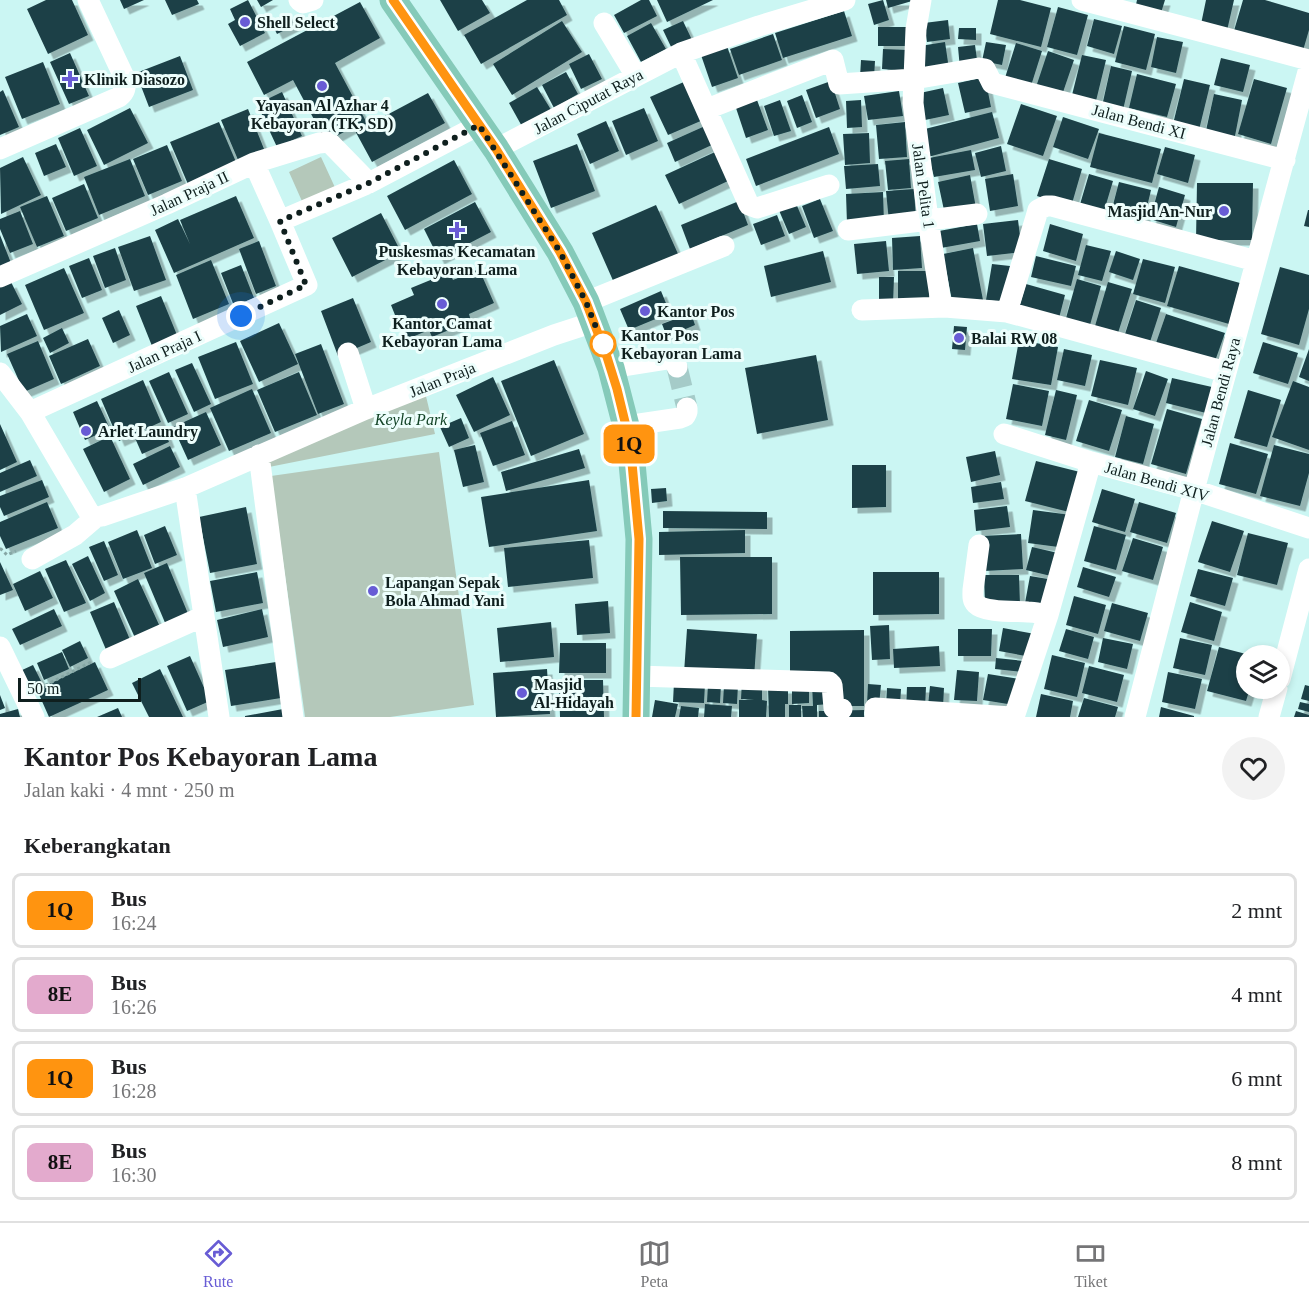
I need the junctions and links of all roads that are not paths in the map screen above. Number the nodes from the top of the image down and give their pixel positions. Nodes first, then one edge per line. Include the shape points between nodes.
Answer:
1 (88, 0) edge
2 (299, 0) edge
3 (313, 0) edge
4 (393, 0) edge
5 (845, 0) edge
6 (921, 0) edge
7 (1082, 0) edge
8 (604, 23) dead end
9 (681, 53) junction
10 (1309, 60) edge
11 (1309, 68) edge
12 (636, 76) junction
13 (914, 79) junction
14 (707, 109) junction
15 (479, 125) junction
16 (0, 149) edge
17 (496, 149) junction
18 (1285, 160) junction
19 (254, 163) junction
20 (369, 183) junction
21 (829, 185) dead end
22 (977, 214) dead end
23 (928, 219) junction
24 (280, 221) junction
25 (848, 230) dead end
26 (724, 246) dead end
27 (1256, 261) junction
28 (0, 277) edge
29 (945, 307) junction
30 (862, 310) dead end
31 (590, 312) junction
32 (1007, 312) junction
33 (348, 353) dead end
34 (677, 367) dead end
35 (611, 368) junction
36 (1226, 372) junction
37 (0, 373) edge
38 (687, 408) dead end
39 (366, 409) junction
40 (30, 412) junction
41 (626, 426) junction
42 (1004, 434) dead end
43 (259, 455) junction
44 (1091, 462) junction
45 (185, 488) junction
46 (1194, 490) junction
47 (96, 517) junction
48 (1309, 528) edge
49 (979, 544) dead end
50 (32, 559) dead end
51 (1309, 569) edge
52 (1048, 615) junction
53 (204, 616) junction
54 (1289, 645) edge
55 (0, 647) edge
56 (110, 658) road end
57 (637, 676) junction
58 (1274, 699) edge
59 (842, 709) dead end
60 (875, 713) edge
61 (34, 717) edge
62 (219, 717) edge
63 (293, 717) edge
64 (636, 717) edge
65 (1013, 717) edge
66 (1135, 717) edge
67 (1269, 717) edge

1 - 16 street via 125,79 124,93
2 - 3 street
4 - 15 main road
5 - 9 street, Jalan Ciputat Raya
6 - 13 street, Jalan Pelita 1
7 - 10 street
8 - 12 street
9 - 12 street, Jalan Ciputat Raya
9 - 14 street
11 - 18 street, Jalan Bendi Raya
12 - 17 street, Jalan Ciputat Raya
13 - 14 street via 839,84 833,60
13 - 18 street, Jalan Bendi XI via 985,69 992,83
13 - 23 street, Jalan Pelita 1 via 913,103
14 - 21 street via 752,207
15 - 17 main road
15 - 20 street
17 - 31 main road via 560,252
18 - 27 street, Jalan Bendi Raya
19 - 20 street, Jalan Praja II via 328,142
19 - 24 street, Jalan Praja I
19 - 28 street, Jalan Praja II
20 - 24 street
22 - 23 street
23 - 25 street
23 - 29 street, Jalan Pelita 1 via 939,297
24 - 40 street, Jalan Praja I via 306,286
26 - 31 street, Jalan Praja
27 - 32 street via 1046,206 1038,210
27 - 36 street, Jalan Bendi Raya
29 - 30 street
29 - 32 street
31 - 35 main road
31 - 39 street, Jalan Praja via 554,335
32 - 36 street
33 - 39 street
34 - 35 street via 668,359
35 - 41 main road
36 - 46 street, Jalan Bendi Raya
37 - 40 street
38 - 41 street via 680,418
39 - 43 street, Jalan Praja
40 - 47 street via 90,514
41 - 57 main road via 639,539
42 - 44 street, Jalan Bendi XIV
43 - 45 street, Jalan Praja
43 - 63 street
44 - 46 street, Jalan Bendi XIV
44 - 52 street
45 - 47 street, Jalan Praja
45 - 53 street
46 - 48 street, Jalan Bendi XIV
46 - 66 street, Jalan Bendi Raya
47 - 50 street via 75,535
49 - 52 street via 975,603 990,609
51 - 54 street
52 - 65 street
53 - 56 street
53 - 62 street
55 - 61 street
57 - 59 street via 829,682 834,708
57 - 64 main road
58 - 67 street
60 - 65 street

